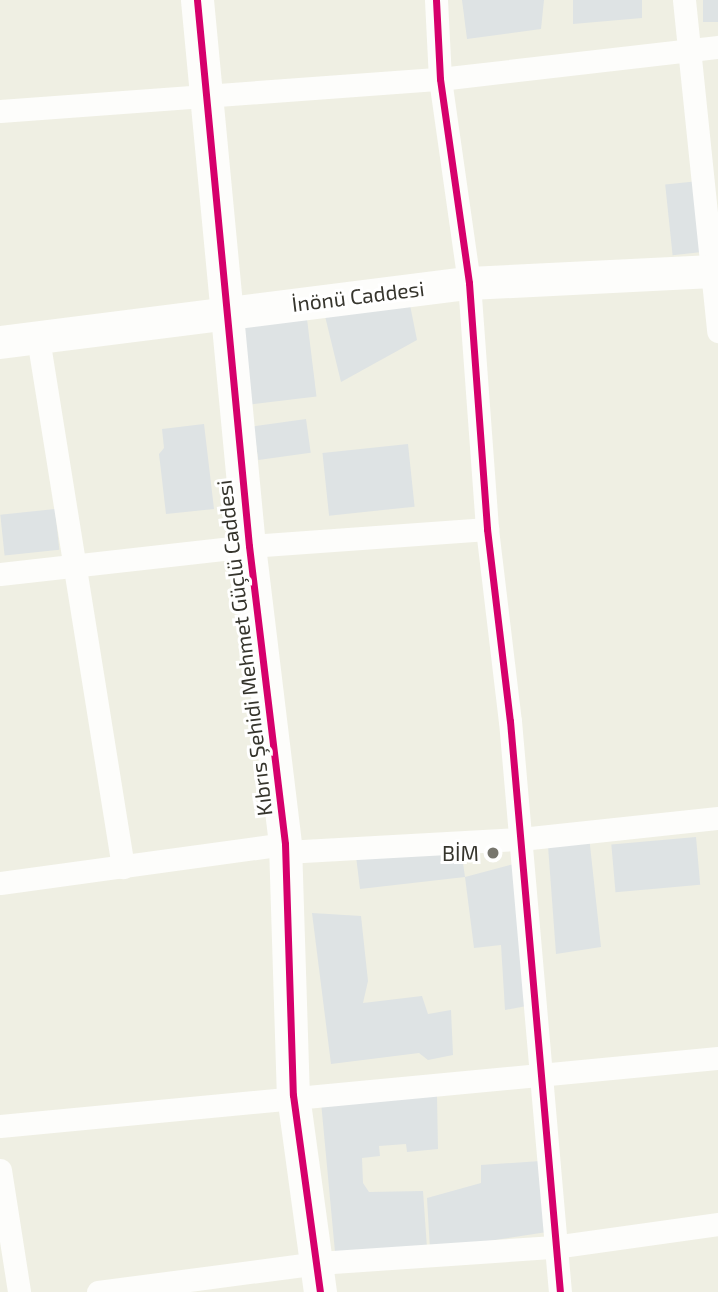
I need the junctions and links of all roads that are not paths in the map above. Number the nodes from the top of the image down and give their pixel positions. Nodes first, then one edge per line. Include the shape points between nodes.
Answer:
1 (197, 0) edge
2 (436, 0) edge
3 (684, 0) edge
4 (718, 47) edge
5 (688, 50) junction
6 (440, 79) junction
7 (206, 93) junction
8 (0, 111) edge
9 (715, 271) edge
10 (469, 283) junction
11 (225, 312) junction
12 (718, 331) edge
13 (38, 338) junction
14 (0, 342) edge
15 (486, 529) junction
16 (249, 546) junction
17 (73, 565) junction
18 (0, 574) edge
19 (718, 818) edge
20 (521, 839) junction
21 (285, 848) junction
22 (123, 867) junction
23 (0, 883) edge
24 (718, 1058) edge
25 (537, 1074) junction
26 (293, 1095) junction
27 (0, 1126) edge
28 (0, 1170) edge
29 (718, 1224) edge
30 (554, 1247) junction
31 (319, 1278) edge
32 (114, 1291) edge
33 (19, 1292) edge
34 (560, 1292) edge

1 - 7 street, Kıbrıs Şehidi Mehmet Güçlü Caddesi
2 - 6 street
3 - 5 street
4 - 5 street
5 - 6 street
5 - 9 street
6 - 7 street
6 - 10 street
7 - 8 street
7 - 11 street, Kıbrıs Şehidi Mehmet Güçlü Caddesi
9 - 10 street, İnönü Caddesi
9 - 12 street
10 - 11 street, İnönü Caddesi
10 - 15 street
11 - 13 street, İnönü Caddesi
11 - 16 street, Kıbrıs Şehidi Mehmet Güçlü Caddesi
13 - 14 street, İnönü Caddesi
13 - 17 street
15 - 16 street
15 - 20 street
16 - 17 street
16 - 21 street, Kıbrıs Şehidi Mehmet Güçlü Caddesi
17 - 18 street
17 - 22 street
19 - 20 street
20 - 21 street
20 - 25 street
21 - 22 street
21 - 26 street, Kıbrıs Şehidi Mehmet Güçlü Caddesi
22 - 23 street
24 - 25 street
25 - 26 street
25 - 30 street
26 - 27 street
26 - 31 street, Kıbrıs Şehidi Mehmet Güçlü Caddesi
28 - 33 street
29 - 30 street
30 - 31 street
30 - 34 street
31 - 32 street

